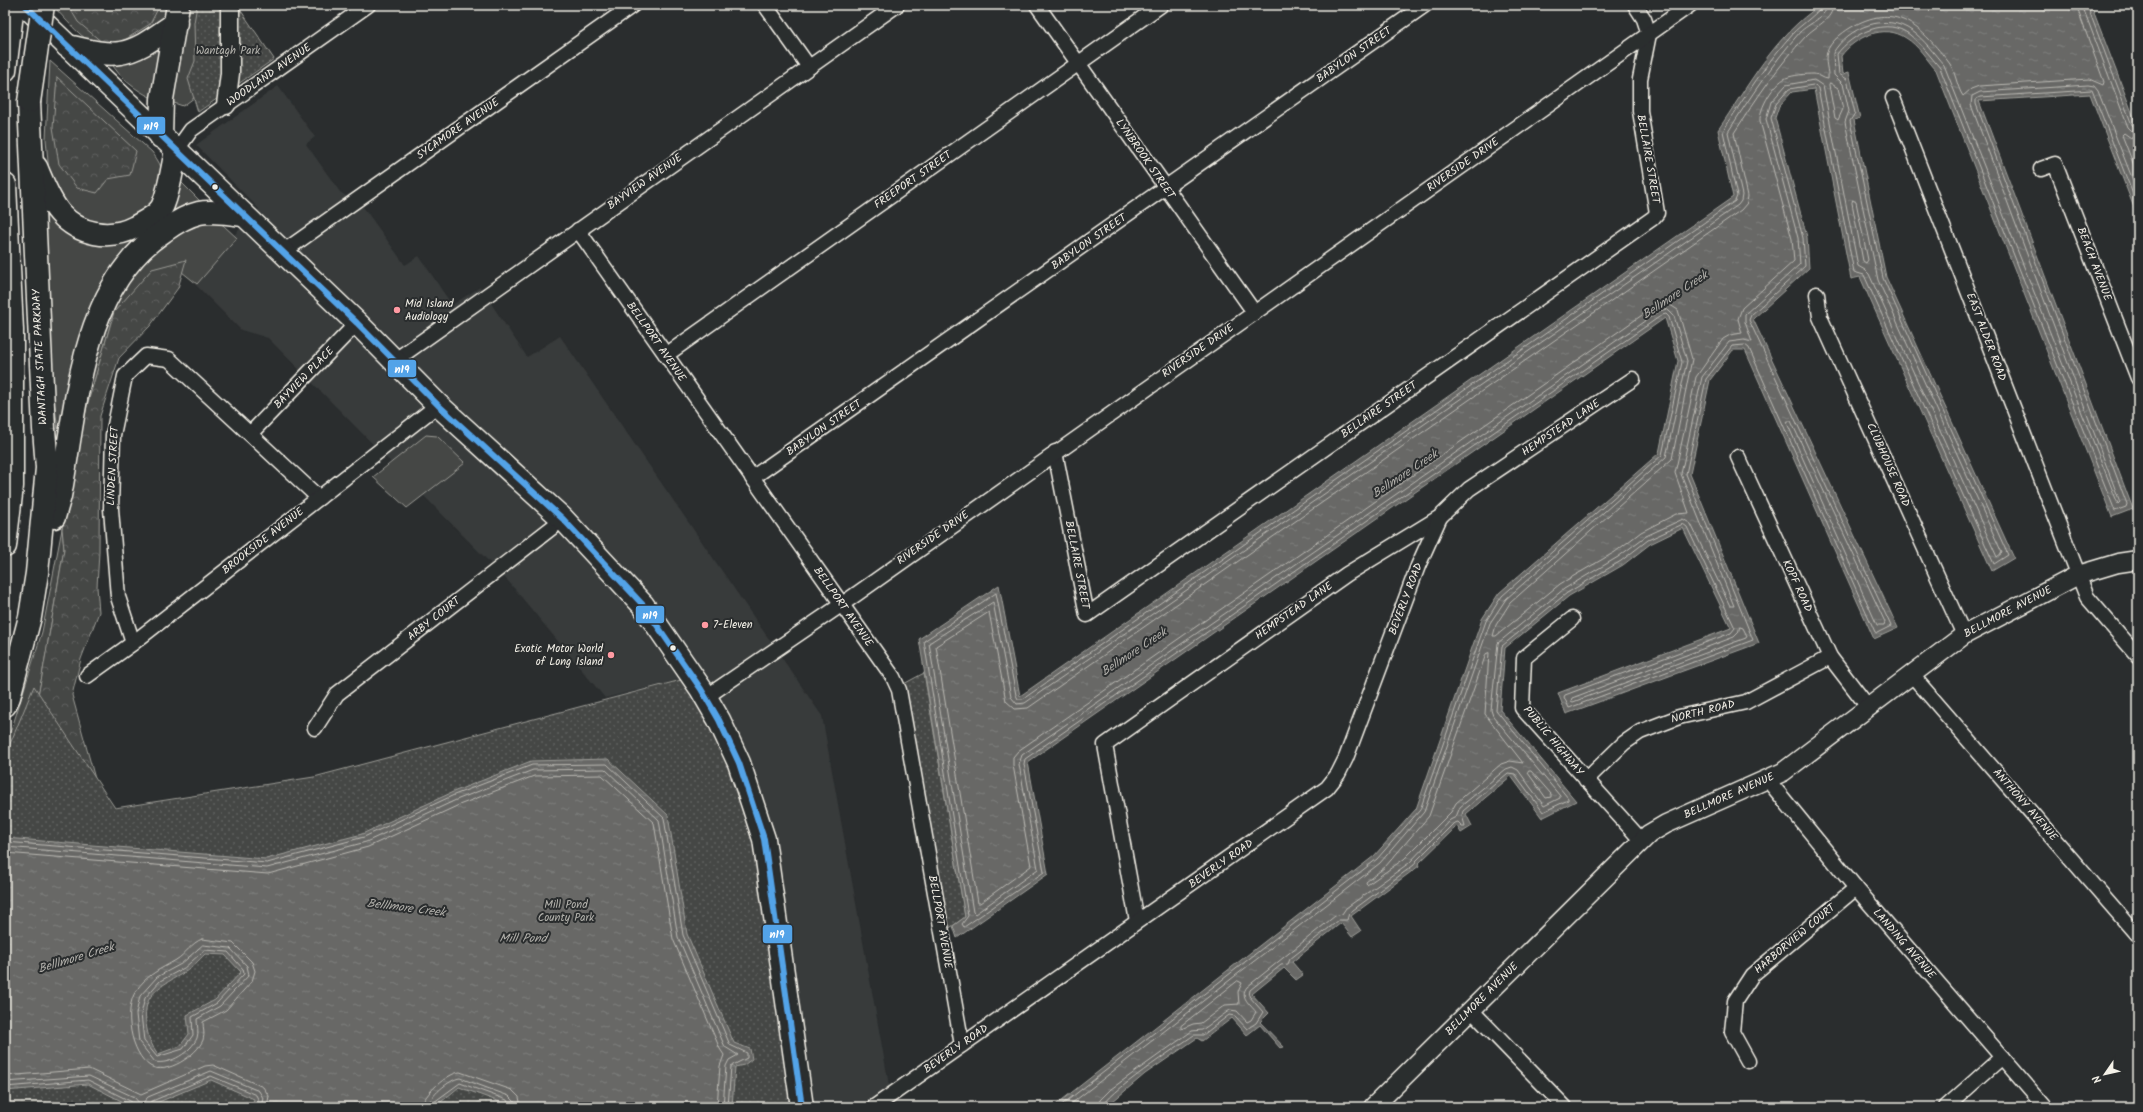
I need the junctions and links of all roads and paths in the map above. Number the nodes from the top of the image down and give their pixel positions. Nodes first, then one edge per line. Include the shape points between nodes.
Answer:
1 (13, 5) edge
2 (24, 5) edge
3 (43, 5) edge
4 (230, 5) edge
5 (368, 5) edge
6 (633, 5) edge
7 (765, 5) edge
8 (897, 5) edge
9 (1038, 5) edge
10 (1161, 5) edge
11 (1425, 5) edge
12 (1635, 5) edge
13 (1690, 5) edge
14 (177, 14) edge
15 (1649, 34) junction
16 (67, 46) junction
17 (1078, 64) junction
18 (809, 67) junction
19 (5, 70) edge
20 (1894, 98) dead end
21 (226, 105) junction
22 (169, 144) junction
23 (32, 158) junction
24 (2042, 169) dead end
25 (5, 185) edge
26 (1166, 188) junction
27 (244, 215) junction
28 (578, 230) junction
29 (283, 252) junction
30 (1817, 294) dead end
31 (1254, 312) junction
32 (357, 323) junction
33 (666, 355) junction
34 (394, 361) junction
35 (2138, 378) edge
36 (1633, 380) dead end
37 (438, 406) junction
38 (8, 413) edge
39 (251, 433) junction
40 (1055, 452) junction
41 (1738, 457) dead end
42 (752, 478) junction
43 (319, 498) junction
44 (1440, 517) junction
45 (563, 519) junction
46 (5, 546) edge
47 (2138, 560) edge
48 (38, 573) junction
49 (2078, 575) junction
50 (841, 605) junction
51 (1572, 619) dead end
52 (1964, 635) junction
53 (133, 643) junction
54 (2138, 656) edge
55 (1830, 657) junction
56 (1912, 675) junction
57 (87, 676) dead end
58 (706, 697) junction
59 (5, 705) edge
60 (1869, 708) junction
61 (315, 728) dead end
62 (1767, 779) junction
63 (1586, 780) junction
64 (1642, 840) junction
65 (1856, 888) junction
66 (1137, 921) junction
67 (2138, 936) edge
68 (1471, 1010) junction
69 (962, 1045) junction
70 (2002, 1058) junction
71 (1748, 1061) dead end
72 (802, 1107) edge
73 (874, 1107) edge
74 (1373, 1107) edge
75 (1565, 1107) edge
76 (1946, 1107) edge
77 (2045, 1107) edge

1 - 19 main road
2 - 16 main road
3 - 23 main road, WANTAGH STATE PARKWAY, bridge via 29,102
4 - 21 street via 230,73
5 - 21 street, WOODLAND AVENUE
6 - 29 street, SYCAMORE AVENUE
7 - 18 street
8 - 18 street, BAYVIEW AVENUE
9 - 17 street, LYNBROOK STREET
10 - 17 street, FREEPORT STREET
11 - 26 street, BABYLON STREET
12 - 15 street via 1644,19
13 - 15 street, RIVERSIDE DRIVE
14 - 16 main road via 141,46 120,54
14 - 22 main road via 162,99
15 - 31 street, RIVERSIDE DRIVE
15 - 40 street, BELLAIRE STREET via 1640,79 1640,111 1658,213 1087,615
16 - 22 main road
17 - 26 street, LYNBROOK STREET
17 - 33 street, FREEPORT STREET
18 - 28 street, BAYVIEW AVENUE
20 - 49 street, EAST ALDER ROAD
21 - 22 street, WOODLAND AVENUE
22 - 23 main road via 163,206 148,220 124,233 113,235 98,234 77,227 60,214 46,191
22 - 27 main road
23 - 48 main road, WANTAGH STATE PARKWAY via 47,468
24 - 35 street, BEACH AVENUE via 2055,164
25 - 38 main road via 12,330
26 - 31 street, LYNBROOK STREET
26 - 42 street, BABYLON STREET
27 - 29 main road
27 - 48 main road via 201,213 180,220 152,239 117,280 99,314 86,352 60,496
28 - 33 street, BELLPORT AVENUE
28 - 34 street, BAYVIEW AVENUE
29 - 32 main road
30 - 52 street, CLUBHOUSE ROAD via 1820,317
31 - 40 street, RIVERSIDE DRIVE
32 - 34 main road
32 - 39 street, BAYVIEW PLACE
33 - 42 street, BELLPORT AVENUE
34 - 37 main road
36 - 44 street, HEMPSTEAD LANE via 1469,490
37 - 43 street, BROOKSIDE AVENUE
37 - 45 main road
38 - 46 main road via 12,486
39 - 43 street, LINDEN STREET
39 - 53 street, LINDEN STREET via 170,359 146,356 125,376 113,435 111,510 118,597
40 - 50 street, RIVERSIDE DRIVE
41 - 55 street, KOPF ROAD
42 - 50 street, BELLPORT AVENUE
43 - 53 street, BROOKSIDE AVENUE
44 - 66 street, BEVERLY ROAD via 1418,566 1338,774 1327,788 1314,798
44 - 66 street, HEMPSTEAD LANE via 1347,574 1105,745
45 - 58 main road via 643,605
45 - 61 street, ARBY COURT via 337,694
47 - 49 street, BELLMORE AVENUE
48 - 59 main road, WANTAGH STATE PARKWAY via 30,617
49 - 52 street, BELLMORE AVENUE
49 - 54 street, EAST ALDER ROAD via 2087,597
50 - 58 street, RIVERSIDE DRIVE
50 - 69 street, BELLPORT AVENUE via 893,676 899,690
51 - 63 street, PUBLIC HIGHWAY via 1524,658 1522,708
52 - 56 street, BELLMORE AVENUE
53 - 57 street, BROOKSIDE AVENUE
55 - 60 street, KOPF ROAD
55 - 63 street, NORTH ROAD via 1746,702 1679,717 1640,732 1624,743
56 - 60 street, BELLMORE AVENUE
56 - 67 street, ANTHONY AVENUE
58 - 72 main road via 738,763 764,839
60 - 62 street, BELLMORE AVENUE via 1783,772
62 - 64 street, BELLMORE AVENUE via 1666,824
62 - 65 street, LANDING AVENUE
63 - 64 street, PUBLIC HIGHWAY
64 - 68 street, BELLMORE AVENUE
65 - 70 street, LANDING AVENUE
65 - 71 street, HARBORVIEW COURT via 1752,975 1739,995 1735,1002 1732,1032
66 - 69 street, BEVERLY ROAD
68 - 74 street, BELLMORE AVENUE
68 - 75 street
69 - 73 street, BEVERLY ROAD
70 - 76 street
70 - 77 street, LANDING AVENUE

